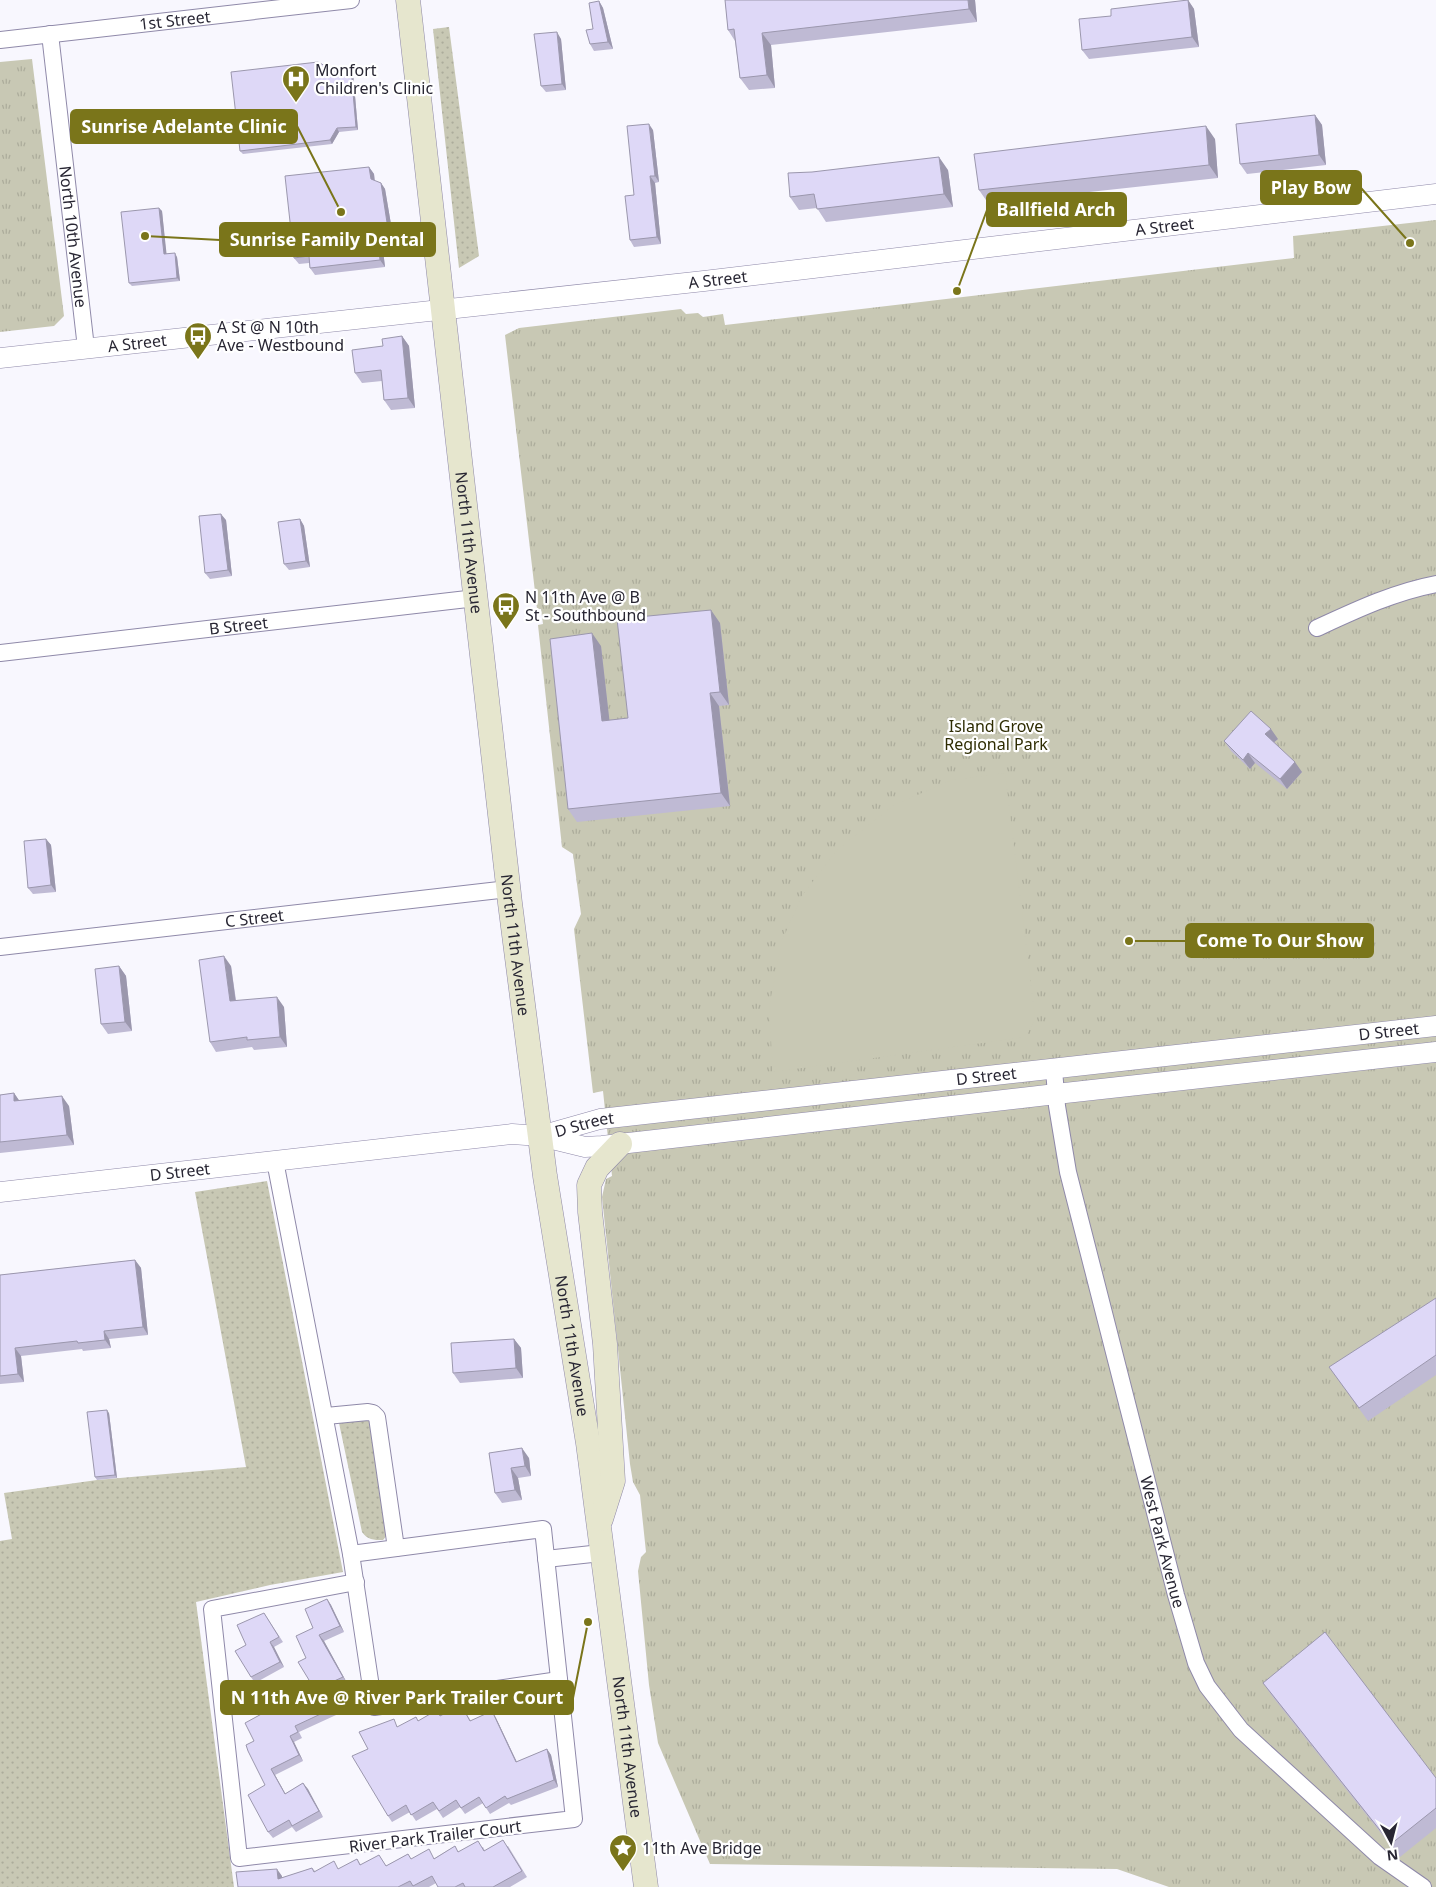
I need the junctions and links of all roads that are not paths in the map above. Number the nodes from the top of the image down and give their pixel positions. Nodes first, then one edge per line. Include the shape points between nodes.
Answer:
1 (351, 0) edge
2 (408, 0) edge
3 (50, 34) junction
4 (0, 40) edge
5 (1436, 194) edge
6 (444, 308) junction
7 (86, 348) junction
8 (0, 358) edge
9 (1436, 584) edge
10 (476, 598) junction
11 (1317, 628) dead end
12 (0, 653) edge
13 (508, 889) junction
14 (0, 947) edge
15 (1436, 1026) edge
16 (1436, 1052) edge
17 (1054, 1070) junction
18 (1057, 1100) junction
19 (540, 1136) junction
20 (620, 1144) junction
21 (275, 1161) junction
22 (0, 1192) edge
23 (326, 1416) junction
24 (598, 1528) junction
25 (396, 1548) junction
26 (601, 1553) junction
27 (351, 1554) junction
28 (546, 1559) junction
29 (356, 1582) junction
30 (559, 1680) junction
31 (645, 1877) edge
32 (1423, 1887) edge

1 - 3 street, 1st Street
2 - 6 main road, North 11th Avenue
3 - 4 street, 1st Street
3 - 7 street, North 10th Avenue
5 - 6 street, A Street
6 - 7 street, A Street
6 - 10 main road, North 11th Avenue
7 - 8 street, A Street
9 - 11 street via 1364,606
10 - 12 street, B Street
10 - 13 main road, North 11th Avenue
13 - 14 street, C Street
13 - 19 main road, North 11th Avenue
15 - 17 street, D Street
16 - 18 street, D Street
17 - 18 street, West Park Avenue
17 - 19 street, D Street via 600,1119
18 - 20 street, D Street
18 - 32 street, West Park Avenue via 1068,1172 1196,1663 1207,1686 1241,1730 1380,1857
19 - 20 street, D Street via 585,1147
19 - 21 street, D Street via 512,1134
19 - 24 main road, North 11th Avenue via 588,1443
20 - 24 main road via 596,1168 589,1185 605,1344 613,1481
21 - 22 street, D Street
21 - 23 street
23 - 25 street via 374,1412 377,1417
23 - 27 street
24 - 26 main road, North 11th Avenue
25 - 27 street
25 - 28 street via 543,1529
26 - 28 street
26 - 31 main road, North 11th Avenue
27 - 29 street
28 - 30 street
29 - 30 street via 374,1707
29 - 30 street, River Park Trailer Court via 212,1608 239,1858 574,1819

